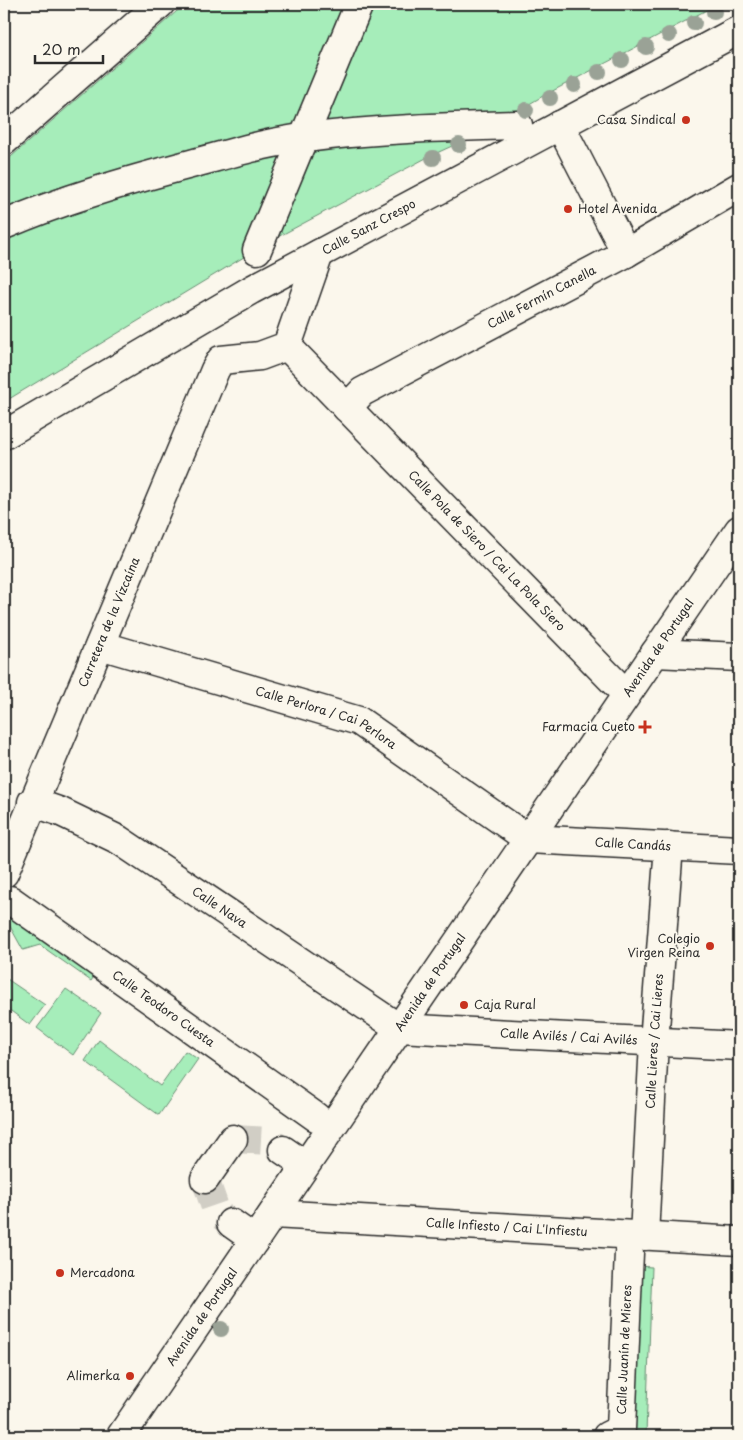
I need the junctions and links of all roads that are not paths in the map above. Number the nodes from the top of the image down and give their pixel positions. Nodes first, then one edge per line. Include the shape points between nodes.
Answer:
1 (160, 4) edge
2 (359, 4) edge
3 (739, 30) edge
4 (518, 125) dead end
5 (560, 125) junction
6 (304, 138) junction
7 (4, 141) edge
8 (739, 188) edge
9 (4, 225) edge
10 (257, 250) dead end
11 (626, 253) junction
12 (319, 254) junction
13 (287, 346) junction
14 (347, 408) junction
15 (4, 436) edge
16 (739, 530) edge
17 (100, 645) junction
18 (655, 653) junction
19 (739, 657) edge
20 (626, 694) junction
21 (32, 802) junction
22 (528, 839) junction
23 (669, 846) junction
24 (739, 850) edge
25 (4, 873) edge
26 (10, 900) dead end
27 (399, 1028) junction
28 (654, 1042) junction
29 (739, 1046) edge
30 (316, 1117) dead end
31 (233, 1139) dead end
32 (283, 1150) tunnel mouth
33 (306, 1166) junction
34 (205, 1179) dead end
35 (273, 1214) junction
36 (231, 1223) tunnel mouth
37 (255, 1240) junction
38 (739, 1241) edge
39 (637, 1244) junction
40 (121, 1436) edge
41 (607, 1436) edge

1 - 7 street
2 - 6 street
3 - 5 street, Calle Sanz Crespo
4 - 6 street via 416,128
5 - 11 street
5 - 12 street, Calle Sanz Crespo
6 - 9 street via 257,146 151,174 42,209
6 - 10 street
8 - 11 street, Calle Fermín Canella
11 - 14 street, Calle Fermín Canella via 362,392
12 - 13 street
12 - 15 street, Calle Sanz Crespo
13 - 14 street, Calle Pola de Siero / Cai La Pola Siero
13 - 17 street, Carretera de la Vizcaína via 260,356 221,360
14 - 20 street, Calle Pola de Siero / Cai La Pola Siero
16 - 18 street, Avenida de Portugal
17 - 21 street, Carretera de la Vizcaína
17 - 22 street, Calle Perlora / Cai Perlora via 359,721
18 - 19 street
18 - 20 street, Avenida de Portugal
20 - 22 street, Avenida de Portugal
21 - 25 street, Carretera de la Vizcaína
21 - 27 street, Calle Nava via 119,840
22 - 23 street, Calle Candás
22 - 27 street, Avenida de Portugal
23 - 24 street, Calle Candás
23 - 28 street, Calle Lieres / Cai Lieres
26 - 30 street, Calle Teodoro Cuesta
27 - 28 street, Calle Avilés / Cai Avilés
27 - 33 street, Avenida de Portugal
28 - 29 street, Calle Avilés / Cai Avilés
28 - 39 street, Calle Lieres / Cai Lieres
31 - 34 street
32 - 33 street
33 - 35 street, Avenida de Portugal
35 - 37 street, Avenida de Portugal
35 - 39 street, Calle Infiesto / Cai L'Infiestu
36 - 37 street
37 - 40 street, Avenida de Portugal
38 - 39 street, Calle Infiesto / Cai L'Infiestu
39 - 41 street, Calle Juanín de Mieres via 621,1430

